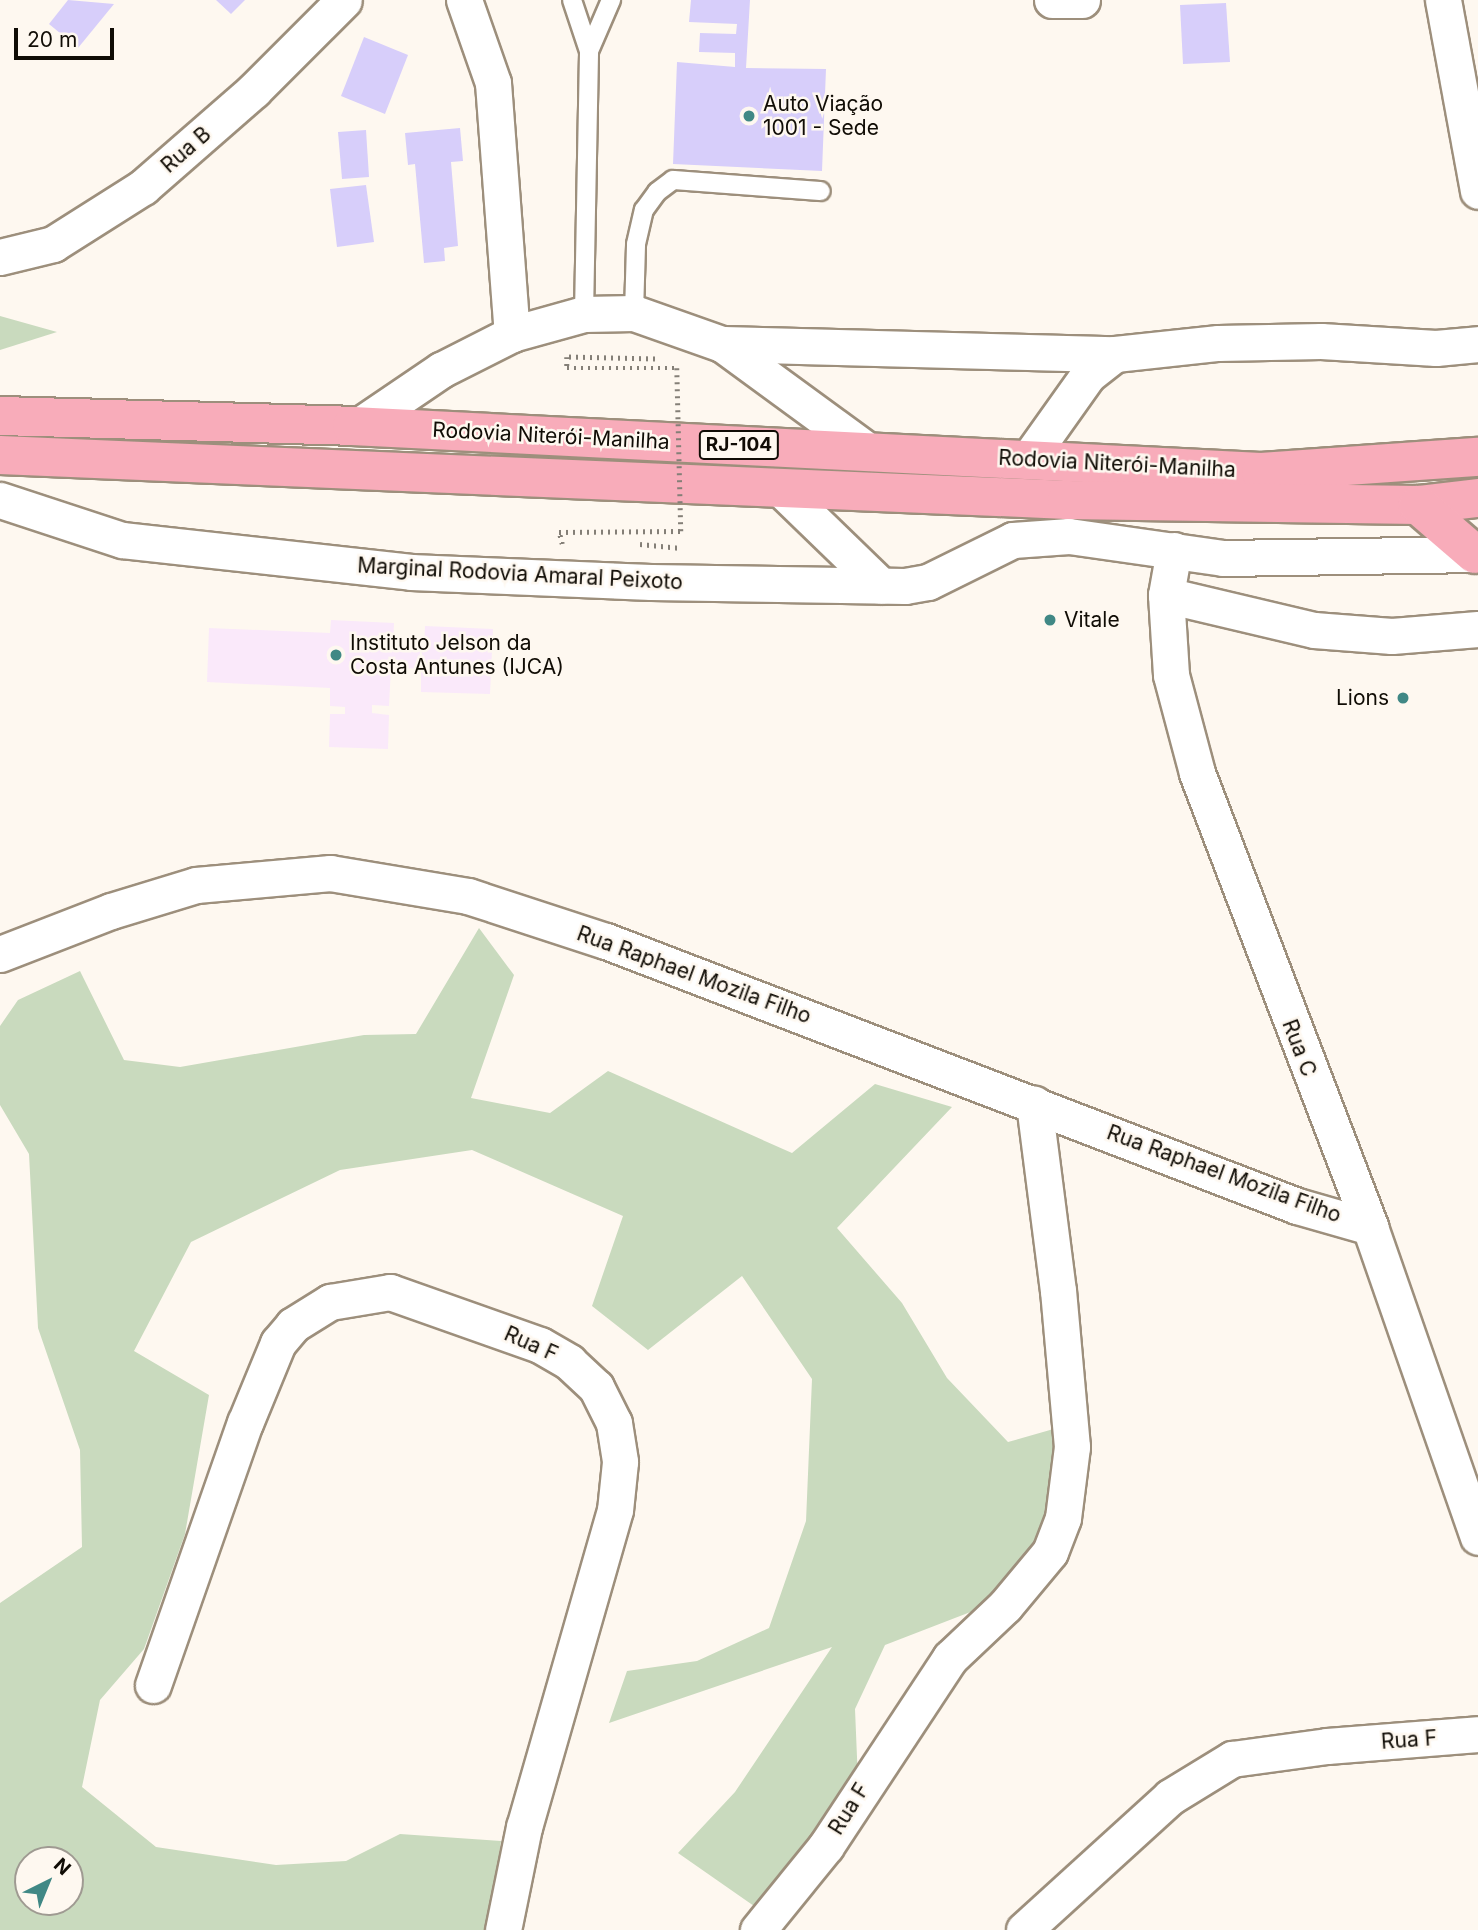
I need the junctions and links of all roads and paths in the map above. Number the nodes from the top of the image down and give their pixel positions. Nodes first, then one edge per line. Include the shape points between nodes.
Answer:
1 (344, 0) edge
2 (464, 0) edge
3 (572, 0) edge
4 (611, 0) edge
5 (1052, 0) edge
6 (1082, 0) edge
7 (1443, 0) edge
8 (589, 51) junction
9 (821, 191) dead end
10 (1478, 191) edge
11 (0, 257) edge
12 (634, 313) junction
13 (584, 314) junction
14 (670, 322) junction
15 (512, 334) junction
16 (722, 344) junction
17 (1478, 344) edge
18 (1115, 354) junction
19 (0, 416) edge
20 (357, 427) junction
21 (869, 451) junction
22 (9, 456) edge
23 (1478, 457) edge
24 (1029, 458) junction
25 (781, 489) junction
26 (1478, 498) edge
27 (8, 501) edge
28 (1418, 505) junction
29 (1068, 518) junction
30 (573, 544) dead end
31 (627, 544) dead end
32 (1174, 550) junction
33 (1476, 554) edge
34 (680, 582) junction
35 (881, 586) junction
36 (1166, 596) junction
37 (1478, 629) edge
38 (0, 954) edge
39 (1034, 1104) junction
40 (1370, 1227) junction
41 (1478, 1536) edge
42 (153, 1685) dead end
43 (1478, 1734) edge
44 (503, 1930) edge
45 (758, 1930) edge
46 (1024, 1930) edge

1 - 11 street, Rua B via 254,90 143,187 53,244
2 - 15 street via 493,83
3 - 8 lane
4 - 8 lane
5 - 6 street
7 - 10 street
8 - 13 lane
9 - 12 lane via 673,180 644,210 636,244
12 - 13 street
12 - 14 street
13 - 15 street
14 - 16 street
14 - 30 path, bridge via 669,359 567,357 567,368 677,368 681,531 559,532 559,544
15 - 20 street via 441,370
16 - 18 street
16 - 21 street
17 - 18 street via 1436,348 1321,341 1217,344
18 - 24 street via 1087,376
19 - 20 highway, Rodovia Niterói-Manilha / RJ-104
20 - 21 highway, Rodovia Niterói-Manilha / RJ-104
21 - 24 highway, Rodovia Niterói-Manilha / RJ-104
22 - 25 highway, Rodovia Niterói-Manilha / RJ-104
22 - 27 street, Marginal Rodovia Amaral Peixoto
23 - 24 highway, Rodovia Niterói-Manilha / RJ-104 via 1261,472
25 - 29 highway, Rodovia Niterói-Manilha / RJ-104
25 - 35 street
26 - 28 highway, Rodovia Niterói-Manilha / RJ-104
27 - 34 street, Marginal Rodovia Amaral Peixoto via 122,540 411,572
28 - 29 highway, Rodovia Niterói-Manilha / RJ-104
28 - 33 highway
29 - 32 street, Marginal Rodovia Amaral Peixoto
29 - 35 street, Marginal Rodovia Amaral Peixoto via 928,582
31 - 34 path via 681,544
32 - 33 street, Marginal Rodovia Amaral Peixoto via 1223,558
32 - 36 street, Rua C
34 - 35 street, Marginal Rodovia Amaral Peixoto
36 - 37 street via 1314,630 1392,636
36 - 40 street, Rua C via 1171,675 1197,773
38 - 39 street, Rua Raphael Mozila Filho via 111,911 196,886 330,873 468,896 606,941
39 - 40 street, Rua Raphael Mozila Filho via 1297,1206
39 - 45 street, Rua F via 1072,1447 1063,1518 1050,1552 1005,1606 950,1658 826,1846
40 - 41 street, Rua C
42 - 44 street, Rua F via 246,1423 278,1343 293,1325 330,1303 390,1293 540,1345 569,1362 596,1387 614,1423 620,1462 615,1510 524,1827
43 - 46 street, Rua F via 1327,1745 1232,1759 1170,1797

